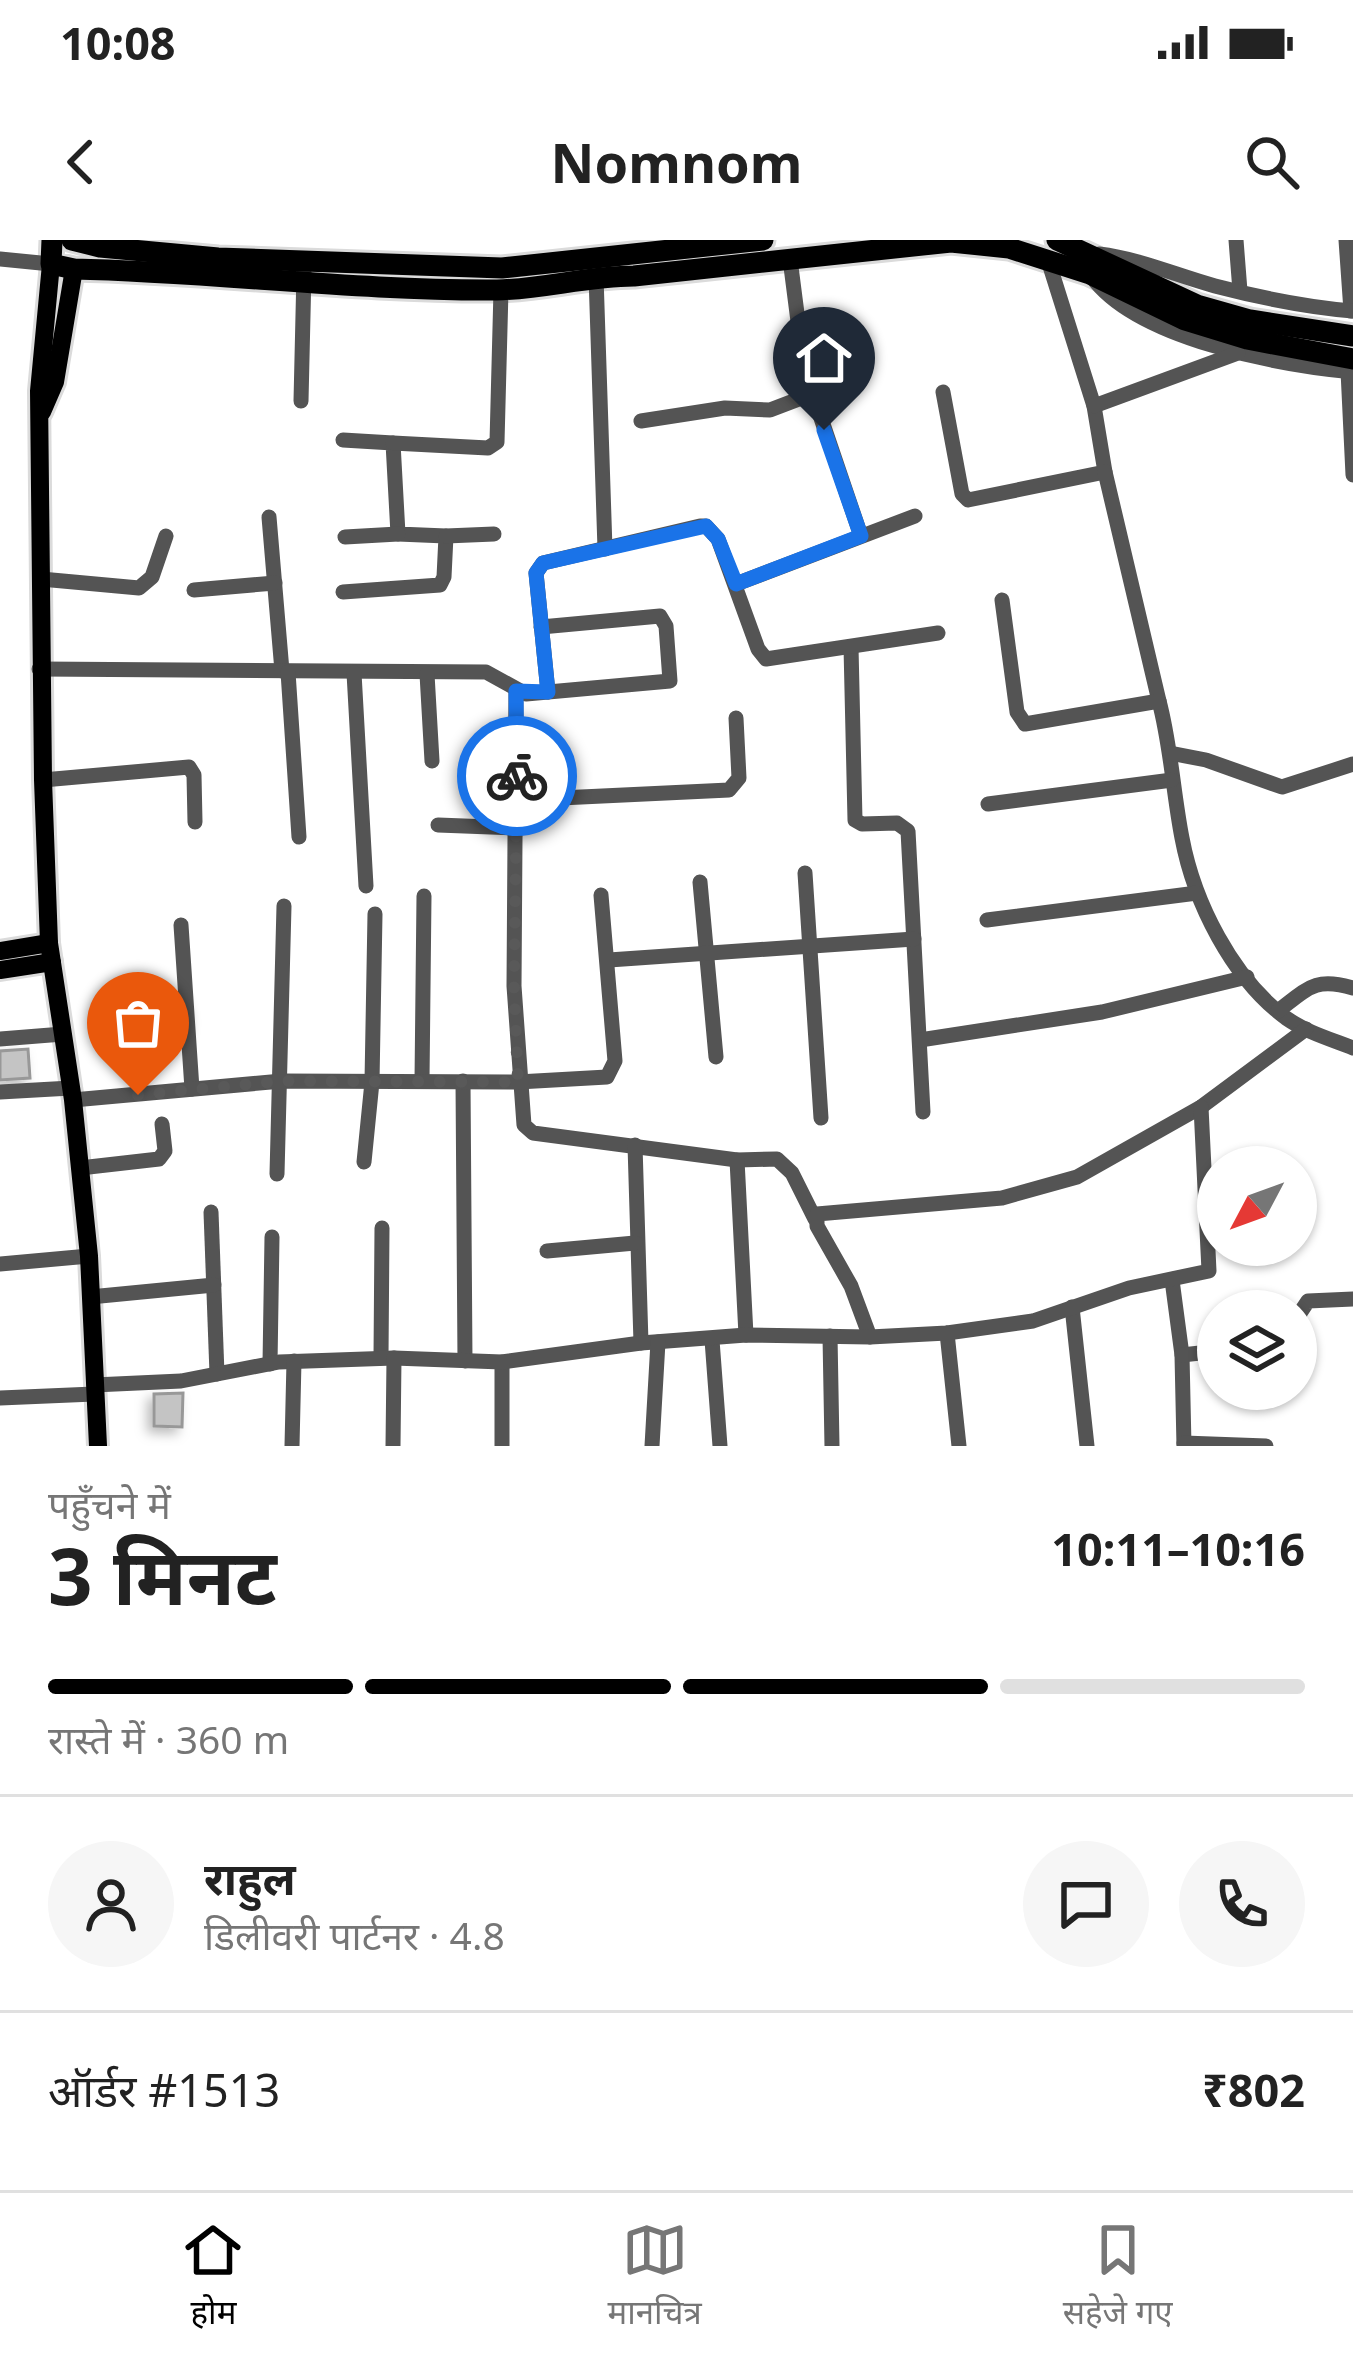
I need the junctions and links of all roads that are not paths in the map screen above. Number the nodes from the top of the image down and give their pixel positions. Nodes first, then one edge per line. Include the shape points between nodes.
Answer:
1 (52, 240) edge
2 (763, 240) edge
3 (1236, 240) edge
4 (1346, 240) edge
5 (77, 241) edge
6 (1010, 244) edge
7 (140, 246) edge
8 (632, 247) edge
9 (219, 249) edge
10 (1053, 250) edge
11 (0, 259) edge
12 (790, 259) junction
13 (1087, 263) junction
14 (63, 266) junction
15 (304, 272) junction
16 (596, 276) junction
17 (501, 290) junction
18 (1240, 292) junction
19 (1352, 311) edge
20 (1353, 336) edge
21 (1238, 353) junction
22 (1351, 367) edge
23 (944, 392) dead end
24 (812, 394) junction
25 (301, 401) dead end
26 (1094, 406) junction
27 (641, 421) dead end
28 (343, 440) dead end
29 (393, 443) junction
30 (1105, 472) junction
31 (1353, 475) edge
32 (915, 516) dead end
33 (269, 517) dead end
34 (398, 534) junction
35 (494, 534) dead end
36 (166, 536) dead end
37 (446, 536) junction
38 (861, 536) junction
39 (345, 537) dead end
40 (604, 549) junction
41 (41, 579) junction
42 (274, 583) junction
43 (736, 584) junction
44 (194, 590) dead end
45 (344, 592) dead end
46 (1002, 600) dead end
47 (541, 627) junction
48 (938, 633) dead end
49 (850, 647) junction
50 (39, 669) junction
51 (285, 672) junction
52 (354, 673) junction
53 (428, 674) junction
54 (516, 691) junction
55 (548, 692) junction
56 (1159, 701) junction
57 (736, 718) dead end
58 (1169, 753) junction
59 (431, 760) dead end
60 (1353, 764) edge
61 (43, 780) junction
62 (1172, 780) junction
63 (518, 800) junction
64 (988, 804) dead end
65 (195, 822) dead end
66 (438, 825) dead end
67 (516, 827) junction
68 (299, 837) dead end
69 (806, 873) dead end
70 (700, 882) dead end
71 (366, 886) dead end
72 (1197, 893) junction
73 (601, 895) dead end
74 (424, 896) dead end
75 (284, 906) dead end
76 (375, 914) dead end
77 (987, 920) dead end
78 (181, 925) dead end
79 (914, 939) junction
80 (810, 947) junction
81 (0, 951) edge
82 (51, 952) junction
83 (704, 954) junction
84 (609, 960) junction
85 (0, 970) edge
86 (1247, 977) junction
87 (1353, 988) edge
88 (1279, 1012) junction
89 (1306, 1029) junction
90 (63, 1034) junction
91 (0, 1039) edge
92 (920, 1040) junction
93 (1353, 1048) edge
94 (716, 1057) dead end
95 (282, 1081) junction
96 (463, 1081) junction
97 (372, 1082) junction
98 (422, 1082) junction
99 (518, 1082) junction
100 (191, 1089) junction
101 (0, 1092) edge
102 (72, 1094) junction
103 (1201, 1107) junction
104 (923, 1112) dead end
105 (821, 1118) dead end
106 (162, 1124) dead end
107 (635, 1145) junction
108 (737, 1160) junction
109 (364, 1162) dead end
110 (80, 1168) junction
111 (278, 1174) dead end
112 (212, 1212) dead end
113 (815, 1219) junction
114 (382, 1228) dead end
115 (272, 1238) dead end
116 (635, 1244) junction
117 (547, 1251) dead end
118 (89, 1256) junction
119 (0, 1264) edge
120 (1172, 1280) junction
121 (214, 1286) junction
122 (90, 1297) junction
123 (1353, 1299) edge
124 (1317, 1301) edge
125 (1072, 1307) junction
126 (947, 1333) junction
127 (746, 1335) junction
128 (830, 1336) junction
129 (870, 1337) junction
130 (712, 1340) junction
131 (650, 1342) junction
132 (1197, 1353) edge
133 (1182, 1355) junction
134 (387, 1358) junction
135 (294, 1361) junction
136 (466, 1361) junction
137 (502, 1362) junction
138 (270, 1364) junction
139 (217, 1374) junction
140 (94, 1389) junction
141 (0, 1398) edge
142 (1184, 1444) edge
143 (98, 1446) edge
144 (292, 1446) edge
145 (393, 1446) edge
146 (502, 1446) edge
147 (652, 1446) edge
148 (720, 1446) edge
149 (832, 1446) edge
150 (958, 1446) edge
151 (1087, 1446) edge
152 (1266, 1446) edge

1 - 14 highway
2 - 8 highway
3 - 18 street
4 - 19 street
5 - 7 highway
5 - 14 highway
6 - 10 highway
6 - 12 highway via 951,242
7 - 9 highway
8 - 15 highway via 502,268
9 - 15 highway
10 - 13 highway
10 - 26 street
11 - 14 street
12 - 16 highway
12 - 24 street
13 - 18 street via 1136,259
13 - 20 highway via 1116,266 1250,320
13 - 21 street via 1126,311
13 - 22 highway via 1122,292 1185,320
14 - 15 highway
14 - 41 main road via 55,382 42,412
15 - 17 highway
15 - 25 street
16 - 17 highway
16 - 40 street
17 - 29 street via 497,442
18 - 19 street
21 - 22 street
21 - 26 street
22 - 31 street
23 - 30 street via 968,500
24 - 27 street via 770,410 725,407
24 - 38 street
26 - 30 street
28 - 29 street
29 - 34 street
30 - 56 street
32 - 38 street
33 - 42 street
34 - 37 street
34 - 39 street
35 - 37 street
36 - 41 street via 152,577 139,588
37 - 45 street via 440,585
38 - 43 street
40 - 43 street via 706,526
40 - 47 street via 539,568
41 - 50 main road
42 - 44 street
42 - 51 street
43 - 49 street via 766,659
46 - 56 street via 1025,724
47 - 55 street
47 - 55 street via 653,615 666,626 670,681
48 - 49 street
49 - 79 street via 854,814 862,824 907,826
50 - 51 street
50 - 61 main road
51 - 52 street
51 - 68 street
52 - 53 street
52 - 71 street
53 - 54 street via 486,671
53 - 59 street
54 - 55 street
54 - 63 street
56 - 58 street
57 - 63 street via 740,778 729,790
58 - 60 street via 1282,787
58 - 62 street
61 - 65 street via 188,767
61 - 82 main road
62 - 64 street
62 - 72 street
63 - 67 street
66 - 67 street
67 - 99 street
69 - 80 street
70 - 83 street
72 - 77 street
72 - 86 street
73 - 84 street
74 - 98 street
75 - 95 street
76 - 97 street
78 - 100 street
79 - 80 street
79 - 92 street
80 - 83 street
80 - 105 street
81 - 82 main road
82 - 85 main road
82 - 90 main road
83 - 84 street
83 - 94 street
84 - 99 street via 613,1071 595,1080
86 - 88 street
86 - 92 street via 1102,1012
87 - 88 street via 1325,981
88 - 89 street
89 - 93 street
89 - 103 street
90 - 91 street
90 - 102 main road
92 - 104 street
95 - 97 street
95 - 100 street
95 - 111 street
96 - 98 street
96 - 99 street
96 - 136 street
97 - 98 street
97 - 109 street
99 - 107 street via 532,1133
100 - 102 street
101 - 102 street
102 - 110 main road
103 - 113 street via 1053,1185 1002,1198 824,1210
103 - 120 street via 1209,1266 1205,1274
106 - 110 street via 159,1159
107 - 108 street
107 - 116 street
108 - 113 street via 783,1162
108 - 127 street
110 - 118 main road
112 - 121 street
113 - 129 street
114 - 134 street
115 - 138 street
116 - 117 street
116 - 131 street
118 - 119 street
118 - 122 main road
120 - 125 street
120 - 133 street
121 - 122 street
121 - 139 street
122 - 140 main road
123 - 124 street
125 - 126 street
125 - 151 street
126 - 129 street
126 - 150 street
127 - 128 street
127 - 130 street
128 - 129 street
128 - 149 street
130 - 131 street
130 - 148 street
131 - 137 street
131 - 147 street
132 - 133 street
133 - 142 street
134 - 135 street
134 - 136 street
134 - 145 street
135 - 138 street
135 - 144 street
136 - 137 street
137 - 146 street
138 - 139 street
139 - 140 street
140 - 141 street
140 - 143 main road
142 - 152 street

